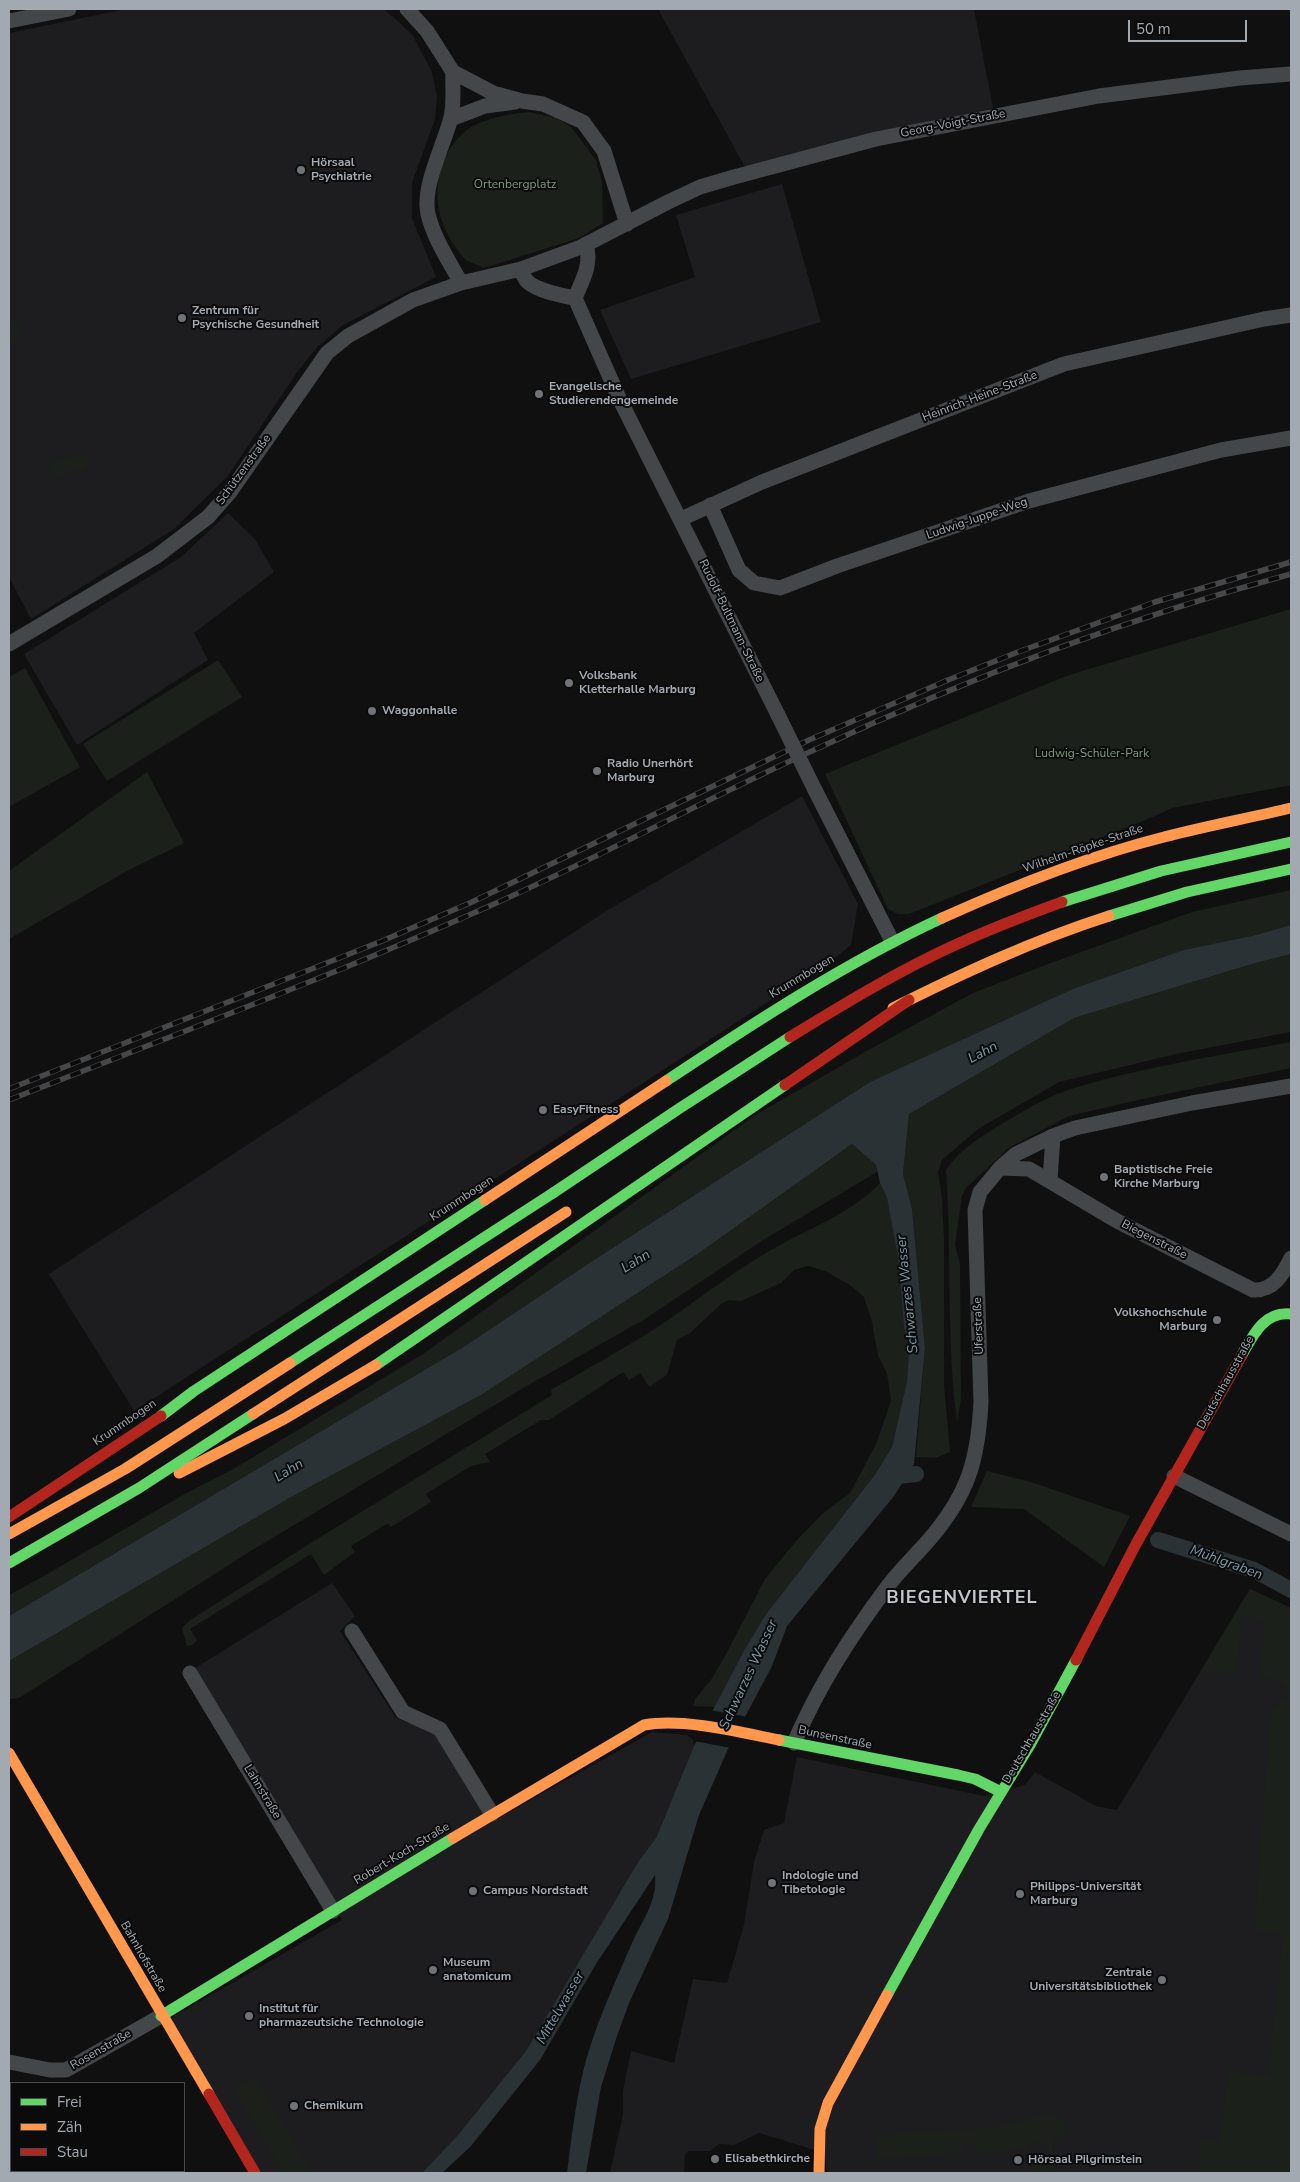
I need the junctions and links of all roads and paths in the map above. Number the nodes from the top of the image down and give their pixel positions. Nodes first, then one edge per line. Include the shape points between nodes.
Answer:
1 (69, 9) edge
2 (407, 9) edge
3 (9, 21) edge
4 (453, 72) junction
5 (1291, 74) edge
6 (522, 101) junction
7 (451, 119) junction
8 (627, 224) junction
9 (586, 244) junction
10 (521, 269) junction
11 (462, 283) junction
12 (575, 298) junction
13 (1291, 315) edge
14 (1291, 438) edge
15 (710, 505) junction
16 (681, 519) junction
17 (9, 644) edge
18 (1291, 808) edge
19 (1291, 842) edge
20 (1291, 869) edge
21 (892, 941) junction
22 (909, 1000) junction
23 (808, 1055) dead end
24 (1291, 1086) edge
25 (1053, 1136) junction
26 (1000, 1168) junction
27 (1050, 1180) junction
28 (570, 1209) dead end
29 (1291, 1258) edge
30 (1291, 1314) edge
31 (1174, 1476) junction
32 (53, 1487) junction
33 (9, 1517) edge
34 (9, 1534) edge
35 (1291, 1534) edge
36 (9, 1546) edge
37 (9, 1555) edge
38 (9, 1563) edge
39 (352, 1631) dead end
40 (190, 1673) dead end
41 (660, 1722) joint
42 (794, 1743) junction
43 (9, 1753) edge
44 (1000, 1792) junction
45 (492, 1814) junction
46 (333, 1912) junction
47 (161, 2016) junction
48 (9, 2062) edge
49 (255, 2173) edge
50 (819, 2173) edge

1 - 3 street
2 - 4 street via 427,31
4 - 6 street via 493,93
4 - 7 street
5 - 8 street, Georg-Voigt-Straße via 1099,96 876,139 700,187
6 - 7 street via 486,106
6 - 8 street via 557,108 584,122 604,151
7 - 11 street via 430,184 428,212 442,248
8 - 9 street
9 - 10 street
9 - 12 street via 589,264
10 - 11 street
10 - 12 street via 531,284
11 - 17 street, Schützenstraße via 413,300 348,336 322,360 230,492 208,517 157,556
12 - 16 street, Rudolf-Bultmann-Straße via 619,398
13 - 15 street, Heinrich-Heine-Straße via 1064,364
14 - 15 street, Ludwig-Juppe-Weg via 1221,450 1029,501 780,588 754,582 739,570
15 - 16 street, Heinrich-Heine-Straße
16 - 21 street, Rudolf-Bultmann-Straße, bridge
18 - 21 main road, Wilhelm-Röpke-Straße via 1164,836 1113,852 988,897
19 - 34 main road, bridge via 1160,870 1002,926 950,948 842,1006 747,1063 553,1194 148,1455
20 - 22 main road via 1174,895 1104,916 1007,953
21 - 32 main road, Krummbogen via 756,1021
22 - 23 main road
22 - 37 main road via 424,1334 336,1390 284,1420
24 - 25 street, Uferstraße via 1192,1103 1075,1128
25 - 26 street, Uferstraße via 1016,1154
25 - 27 street
26 - 27 street, Biegenstraße via 1029,1169
26 - 42 street, Uferstraße via 980,1192 976,1210 981,1402 973,1468 965,1488 945,1519 890,1583 840,1653 815,1696
27 - 29 street, Biegenstraße via 1143,1235 1253,1290 1275,1282
28 - 38 main road, bridge via 139,1488
30 - 31 main road, Deutschhausstraße via 1274,1314 1264,1320 1253,1335
31 - 35 street
31 - 44 main road, Deutschhausstraße via 1030,1745
32 - 33 main road, Krummbogen
32 - 36 main road, Krummbogen via 30,1513
39 - 45 street via 403,1712 440,1729
40 - 46 street, Lahnstraße
41 - 42 main road, Bunsenstraße
41 - 45 main road, Robert-Koch-Straße via 644,1725
42 - 44 main road, Bunsenstraße via 975,1779
43 - 47 main road, Bahnhofstraße
44 - 50 main road, Deutschhausstraße via 828,2103 820,2129
45 - 46 main road, Robert-Koch-Straße
46 - 47 main road, Robert-Koch-Straße
47 - 48 street, Rosenstraße via 66,2070
47 - 49 main road, Bahnhofstraße

